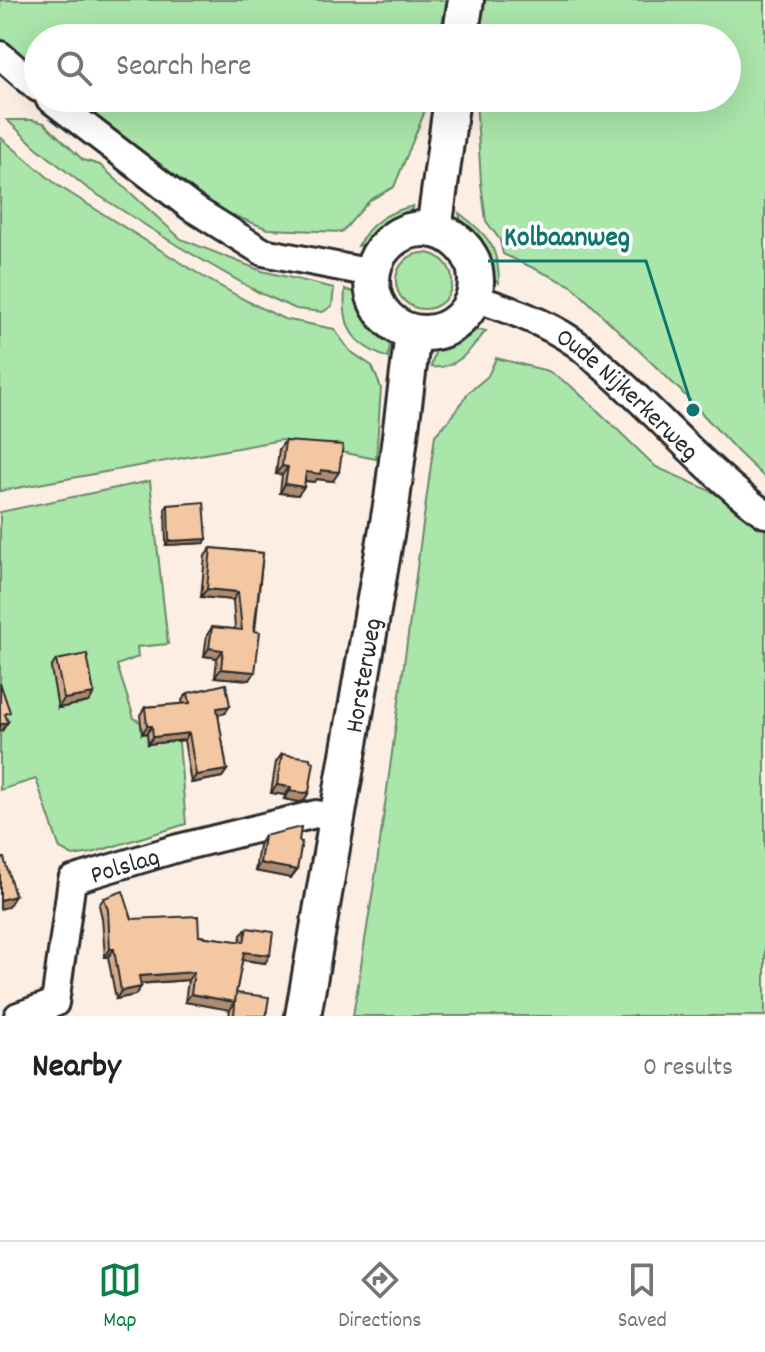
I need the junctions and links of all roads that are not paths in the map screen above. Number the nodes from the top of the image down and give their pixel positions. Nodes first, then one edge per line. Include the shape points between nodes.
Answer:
1 (466, 0) edge
2 (462, 24) edge
3 (0, 55) edge
4 (24, 76) edge
5 (67, 112) edge
6 (450, 112) edge
7 (434, 230) junction
8 (372, 273) junction
9 (474, 298) junction
10 (413, 333) junction
11 (765, 514) edge
12 (337, 817) junction
13 (18, 1016) edge
14 (303, 1016) edge

1 - 2 main road
3 - 4 street
5 - 8 street via 191,207 263,252
6 - 7 main road
7 - 8 main road via 401,234 378,257
7 - 9 main road via 460,243 470,255 477,284
8 - 10 main road via 377,304 398,327
9 - 10 main road via 457,323 428,334
9 - 11 street, Oude Nijkerkerweg via 541,323 576,343
10 - 12 main road, Horsterweg via 392,500
12 - 13 street, Polslag via 316,814 72,880 55,1003
12 - 14 main road, Horsterweg

